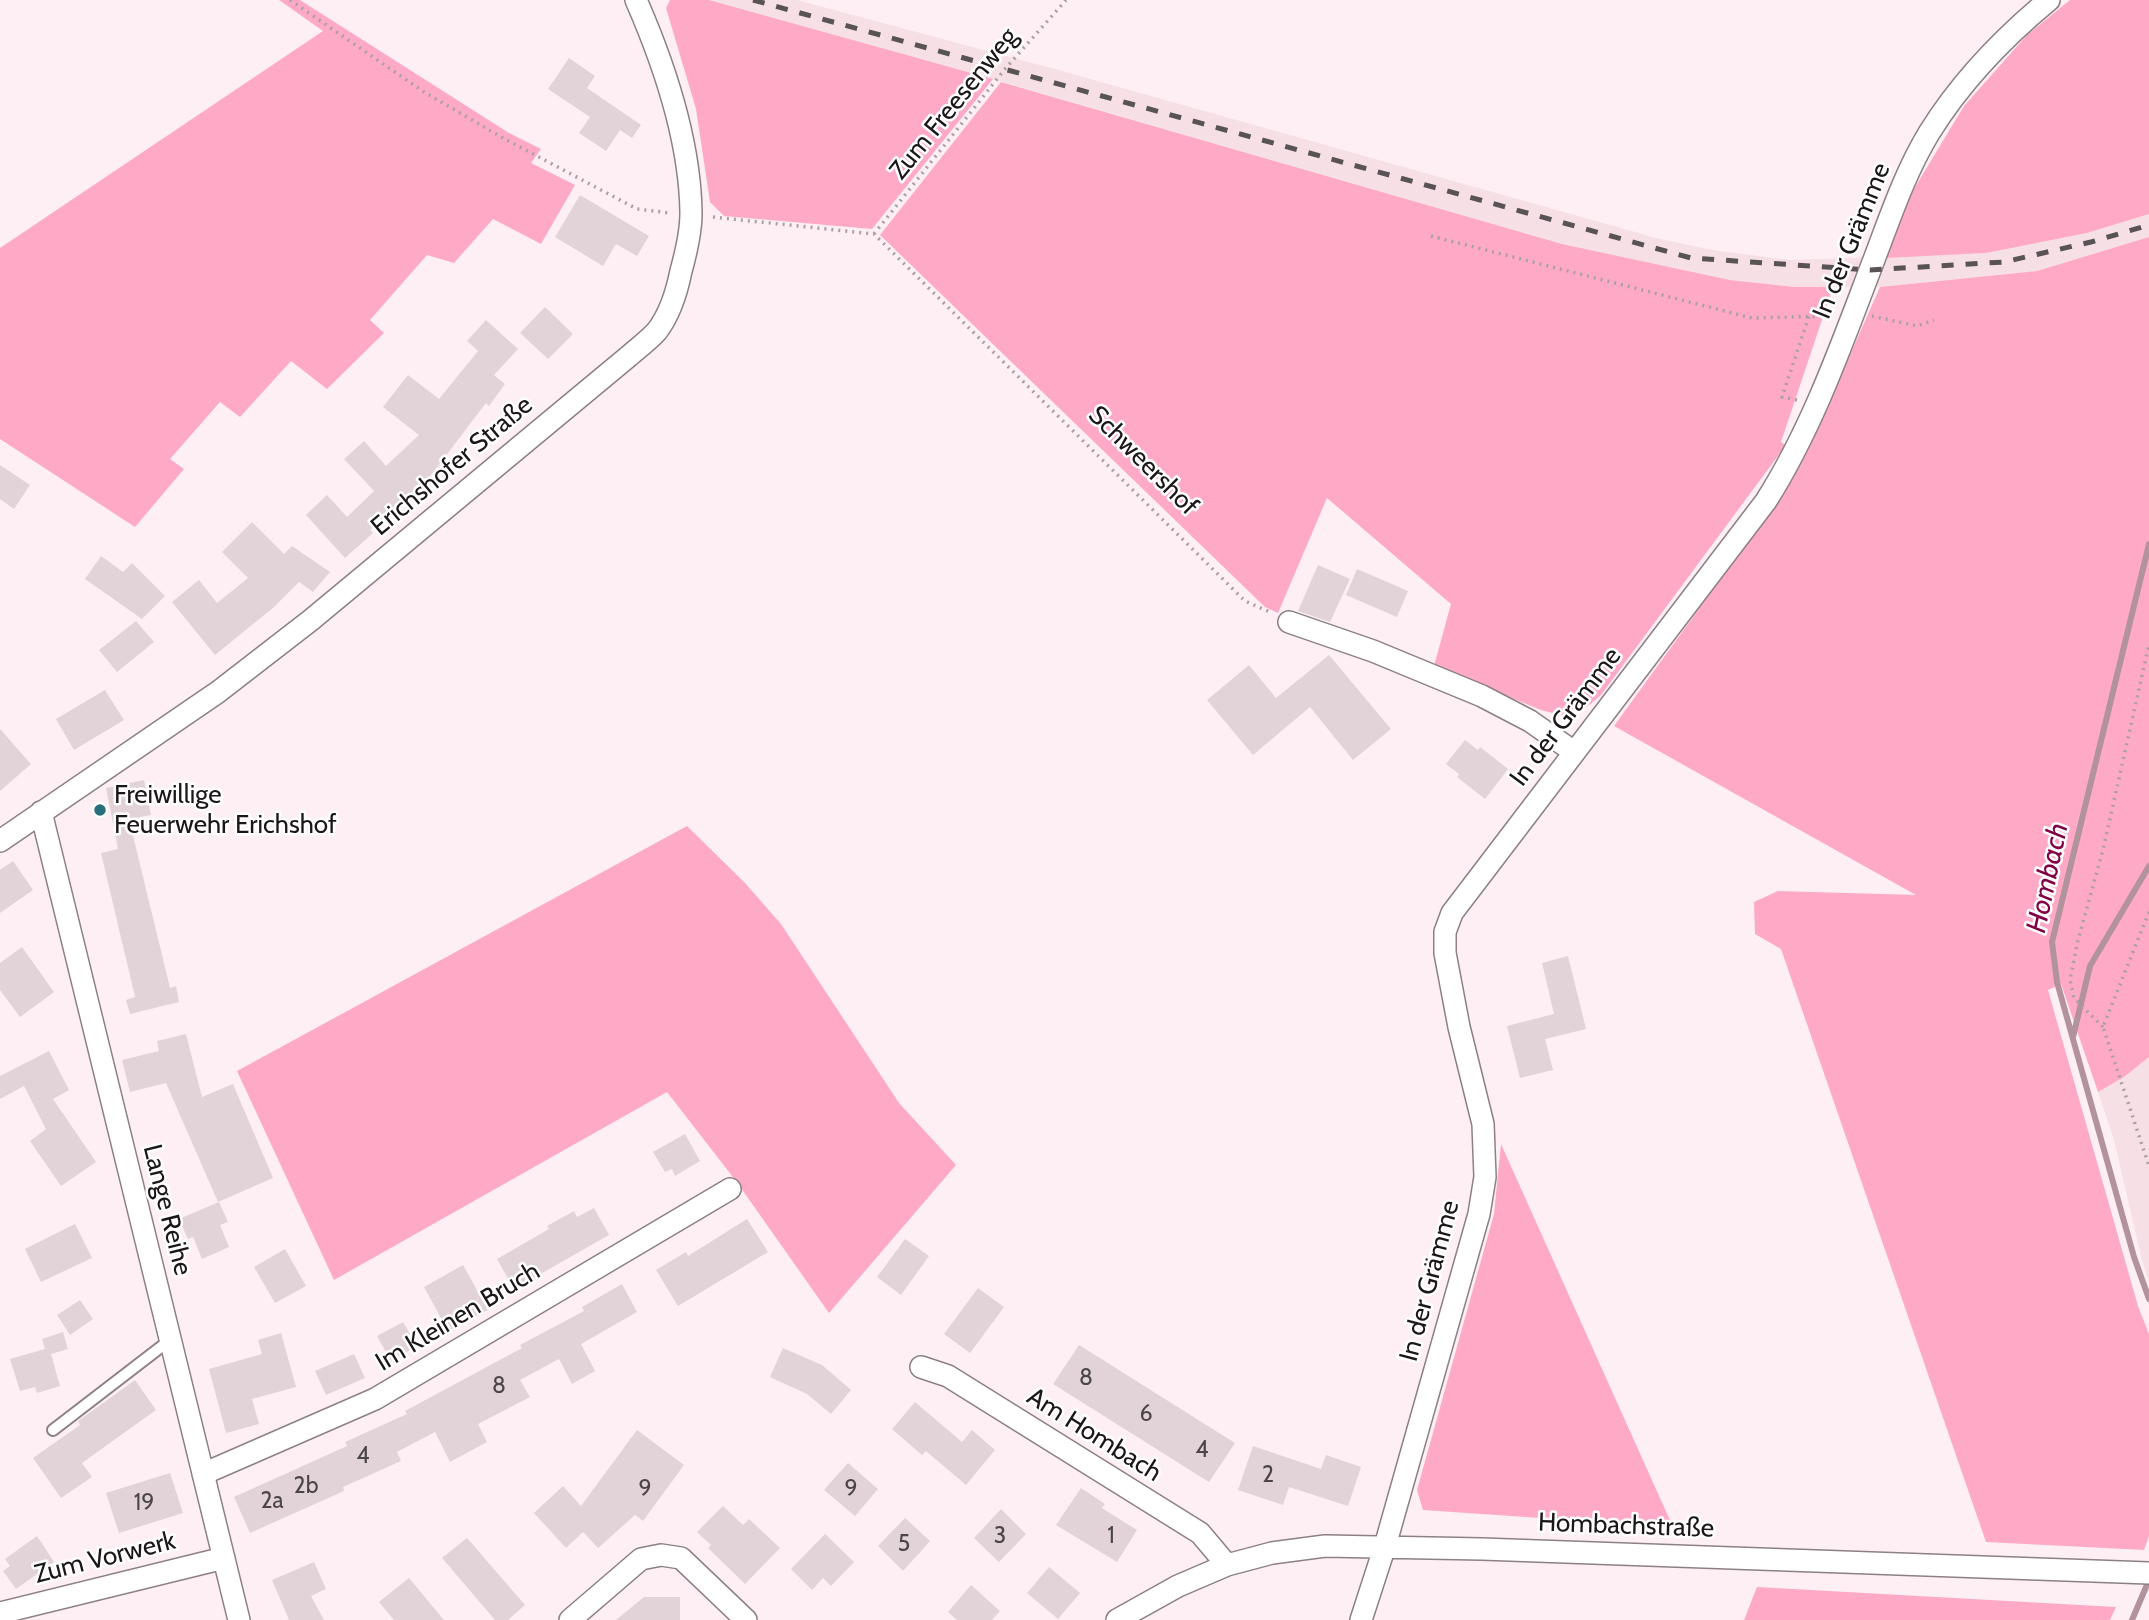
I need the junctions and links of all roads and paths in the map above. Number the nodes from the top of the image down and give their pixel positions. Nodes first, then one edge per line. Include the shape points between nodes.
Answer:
1 (290, 0) edge
2 (636, 0) edge
3 (1066, 0) edge
4 (2049, 0) edge
5 (691, 215) junction
6 (874, 234) junction
7 (1431, 236) dead end
8 (1852, 314) junction
9 (1809, 316) junction
10 (1934, 320) dead end
11 (1816, 404) junction
12 (1289, 622) joint
13 (2149, 644) edge
14 (1574, 752) junction
15 (41, 812) junction
16 (1, 838) edge
17 (2149, 912) edge
18 (2103, 1027) junction
19 (2149, 1166) edge
20 (730, 1189) dead end
21 (170, 1340) junction
22 (921, 1367) dead end
23 (53, 1430) dead end
24 (203, 1474) junction
25 (1385, 1546) junction
26 (224, 1558) junction
27 (1227, 1565) junction
28 (2141, 1572) edge
29 (0, 1613) edge
30 (239, 1620) edge
31 (570, 1620) edge
32 (746, 1620) edge
33 (1117, 1620) edge
34 (1361, 1620) edge

1 - 5 path via 424,92 503,138 637,209
2 - 5 street, Erichshofer Straße via 674,106
3 - 6 path, Zum Freesenweg
4 - 8 street, In der Grämme via 1965,81 1928,134 1894,205
5 - 6 path
5 - 15 street, Erichshofer Straße via 676,293 657,330 629,356 311,620 218,692
6 - 12 path, Schweershof via 1245,601
7 - 9 path via 1752,318
8 - 9 path
8 - 10 path via 1917,326
8 - 11 street, In der Grämme
9 - 11 path via 1782,397
11 - 14 street, In der Grämme via 1766,501
12 - 14 street via 1482,696 1530,721
13 - 18 path via 2070,980 2074,998
14 - 25 street, In der Grämme via 1452,913 1445,932 1457,1014 1483,1124 1485,1177 1479,1213
15 - 16 street, Erichshofer Straße
15 - 21 street, Lange Reihe
17 - 18 path
18 - 19 path
20 - 24 street, Im Kleinen Bruch via 375,1399
21 - 23 lane
21 - 24 street, Lange Reihe
22 - 27 street, Am Hombach via 948,1376 1200,1533
24 - 26 street, Lange Reihe
25 - 27 street, Hombachstraße via 1325,1546
25 - 28 street, Hombachstraße
25 - 34 street, In der Grämme
26 - 29 street, Zum Vorwerk
26 - 30 street, Lange Reihe
27 - 33 street, Hombachstraße
31 - 32 street via 641,1559 661,1555 681,1558

